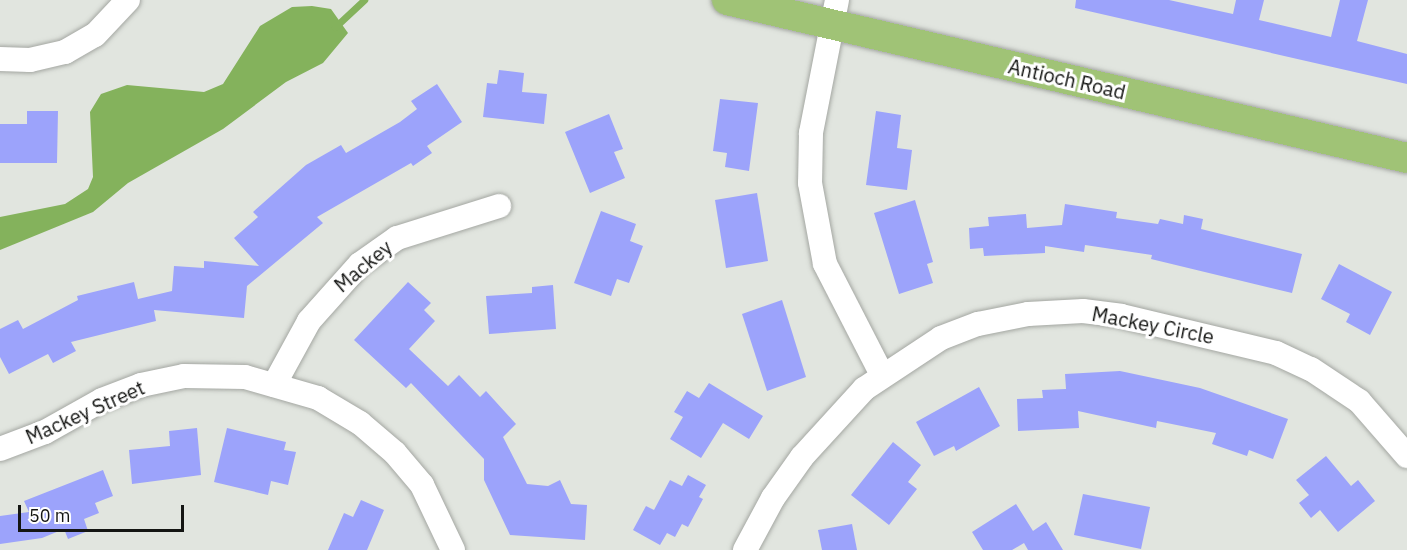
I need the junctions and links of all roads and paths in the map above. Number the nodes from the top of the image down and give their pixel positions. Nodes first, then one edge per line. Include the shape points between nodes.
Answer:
1 (128, 0) edge
2 (727, 0) edge
3 (835, 12) edge
4 (0, 59) edge
5 (1407, 158) edge
6 (499, 206) dead end
7 (882, 375) junction
8 (274, 385) junction
9 (0, 449) edge
10 (1407, 456) edge
11 (453, 550) edge
12 (745, 550) edge

1 - 4 street via 95,35 65,52 30,60
2 - 3 main road, Antioch Road
3 - 5 main road, Antioch Road
3 - 7 street via 811,133 810,183 816,230 825,264 847,313
6 - 8 street, Mackey via 398,238 360,264 309,321
7 - 10 street, Mackey Circle via 917,351 978,324 1028,314 1083,311 1121,316 1256,347 1311,369 1359,401
7 - 12 street, Mackey Circle via 834,419 802,457 772,498
8 - 9 street, Mackey Street via 245,377 162,379 102,400 45,432
8 - 11 street, Mackey Street via 318,398 360,423 395,453 433,503

